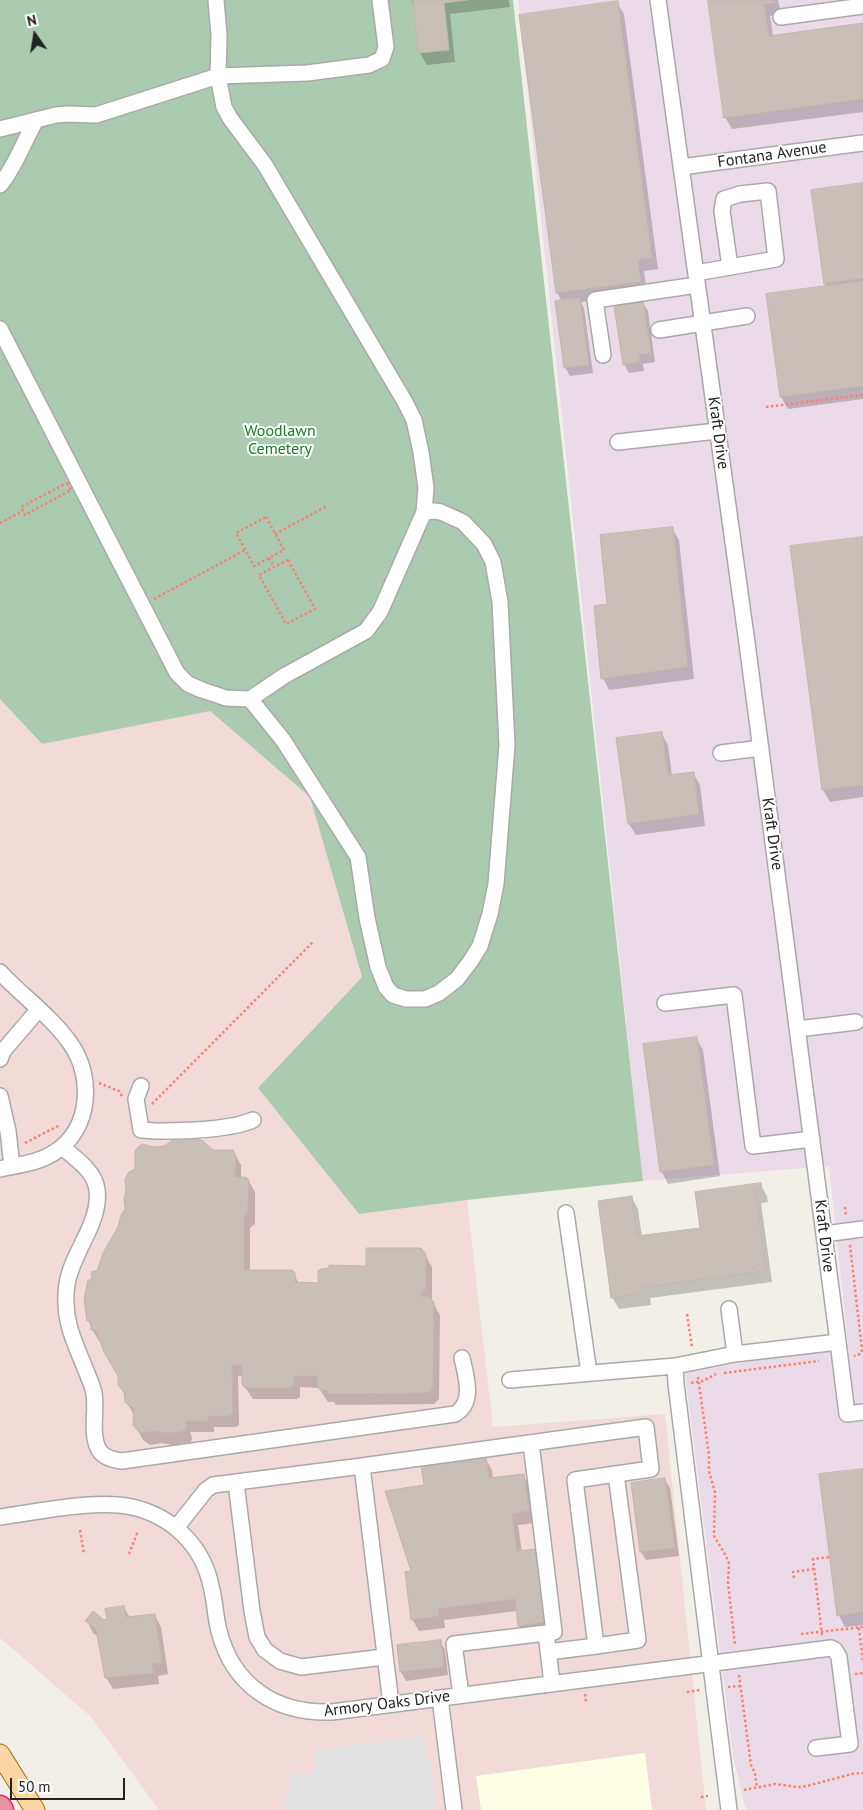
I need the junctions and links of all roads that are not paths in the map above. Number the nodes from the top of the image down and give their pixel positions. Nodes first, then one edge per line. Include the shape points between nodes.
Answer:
1 (216, 0) edge
2 (380, 0) edge
3 (658, 0) edge
4 (863, 6) edge
5 (782, 17) dead end
6 (218, 76) junction
7 (36, 120) junction
8 (0, 129) edge
9 (863, 143) edge
10 (681, 167) junction
11 (0, 186) edge
12 (730, 267) junction
13 (697, 279) junction
14 (747, 316) dead end
15 (702, 323) junction
16 (0, 329) edge
17 (659, 330) dead end
18 (603, 355) dead end
19 (717, 431) junction
20 (618, 442) dead end
21 (424, 512) junction
22 (250, 699) junction
23 (761, 748) junction
24 (721, 753) dead end
25 (0, 972) edge
26 (666, 1003) dead end
27 (39, 1010) junction
28 (856, 1022) dead end
29 (798, 1029) junction
30 (0, 1059) edge
31 (141, 1086) dead end
32 (0, 1096) edge
33 (253, 1120) dead end
34 (812, 1139) junction
35 (62, 1147) junction
36 (6, 1167) edge
37 (566, 1213) dead end
38 (863, 1229) edge
39 (824, 1234) junction
40 (729, 1309) dead end
41 (838, 1342) junction
42 (735, 1354) junction
43 (462, 1358) dead end
44 (675, 1366) junction
45 (590, 1374) junction
46 (510, 1380) dead end
47 (863, 1412) edge
48 (531, 1443) junction
49 (362, 1466) junction
50 (616, 1474) junction
51 (236, 1483) junction
52 (0, 1517) edge
53 (176, 1528) junction
54 (546, 1633) junction
55 (596, 1646) junction
56 (548, 1652) junction
57 (384, 1657) junction
58 (710, 1663) junction
59 (552, 1683) junction
60 (461, 1695) junction
61 (440, 1698) junction
62 (391, 1704) junction
63 (816, 1748) dead end
64 (0, 1754) edge
65 (35, 1810) edge
66 (454, 1810) edge
67 (729, 1810) edge

1 - 6 street
2 - 6 street via 386,47 378,62 307,73
3 - 10 street, Kraft Drive
4 - 5 street
6 - 7 street via 96,115 66,114
6 - 21 street via 224,107 230,118 269,172 414,420 426,488
7 - 8 street
7 - 11 street
9 - 10 street, Fontana Avenue
10 - 13 street, Kraft Drive
12 - 12 street via 776,259 768,192 724,199 722,211
12 - 13 street
13 - 15 street, Kraft Drive
13 - 18 street via 595,300
14 - 15 street
15 - 17 street
15 - 19 street, Kraft Drive
16 - 22 street via 177,673 188,684 226,698
19 - 20 street
19 - 23 street, Kraft Drive
21 - 22 street via 380,612 366,631 284,676
21 - 22 street via 441,512 463,522 484,544 493,562 500,602 507,745 497,878 490,914 480,946 470,962 440,993 425,999 406,999 393,995 386,987 374,948 354,848 283,740
23 - 24 street
23 - 29 street, Kraft Drive
25 - 27 street
26 - 34 street via 734,996 753,1146
27 - 30 street via 3,1051
27 - 35 street via 73,1047 85,1076 82,1115
28 - 29 street
29 - 34 street, Kraft Drive
31 - 33 street via 136,1100 143,1106 140,1130 222,1128
32 - 36 street via 8,1131
34 - 39 street, Kraft Drive
35 - 36 street via 42,1158
35 - 43 street via 90,1172 98,1192 95,1214 69,1275 66,1309 70,1331 94,1392 96,1442 104,1456 122,1461 455,1414 464,1406 468,1393
37 - 45 street
38 - 39 street
39 - 41 street, Kraft Drive
40 - 42 street
41 - 42 street
41 - 47 street, Kraft Drive via 848,1414
42 - 44 street
44 - 45 street
44 - 58 street
45 - 46 street
48 - 49 street
48 - 50 street via 646,1428 651,1469
48 - 54 street via 554,1632
49 - 51 street
49 - 57 street
50 - 55 street via 575,1480
50 - 55 street via 638,1640
51 - 53 street via 209,1487
51 - 57 street via 252,1611 258,1637 265,1650 280,1661 301,1667
52 - 53 street, Armory Oaks Drive via 117,1504 144,1510
53 - 62 street, Armory Oaks Drive via 192,1544 206,1568 228,1657 257,1691 277,1703 309,1712
54 - 56 street
54 - 60 street via 454,1644
55 - 56 street
56 - 59 street
57 - 62 street
58 - 59 street, Armory Oaks Drive
58 - 63 street, Armory Oaks Drive via 826,1648 835,1650 850,1744
58 - 67 street
59 - 60 street, Armory Oaks Drive
60 - 61 street, Armory Oaks Drive
61 - 62 street, Armory Oaks Drive
61 - 66 street
64 - 65 main road

